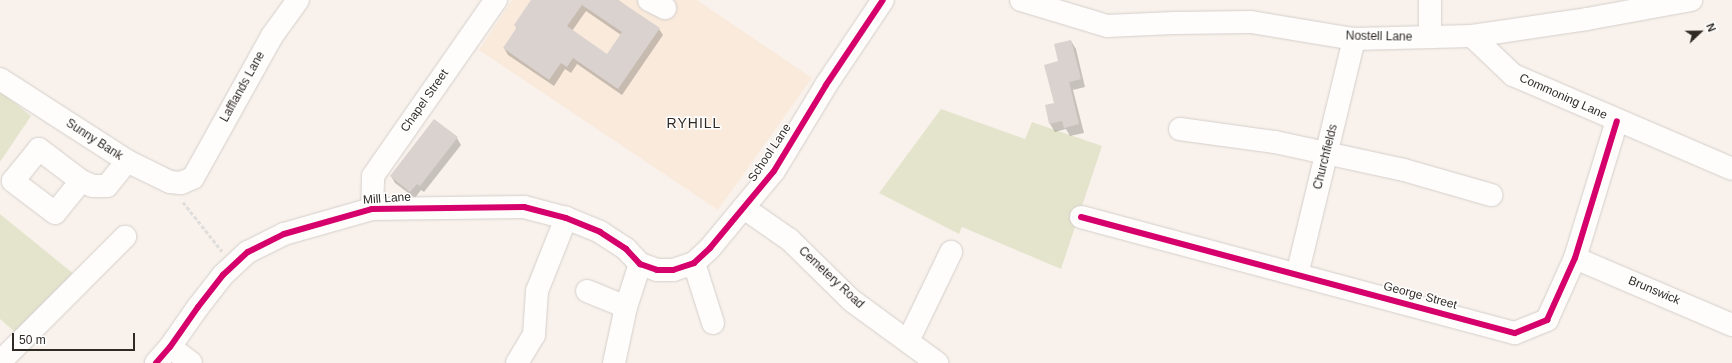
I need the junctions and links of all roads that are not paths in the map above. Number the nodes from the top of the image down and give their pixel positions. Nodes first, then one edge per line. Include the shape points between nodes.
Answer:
1 (298, 0) edge
2 (496, 0) edge
3 (883, 0) edge
4 (1021, 0) edge
5 (1430, 0) edge
6 (1691, 0) edge
7 (1472, 36) junction
8 (1430, 37) junction
9 (1354, 39) junction
10 (0, 79) edge
11 (1617, 121) junction
12 (1180, 129) dead end
13 (1327, 155) junction
14 (127, 161) junction
15 (1732, 169) edge
16 (193, 178) joint
17 (81, 181) dead end
18 (1491, 195) dead end
19 (744, 208) junction
20 (372, 209) junction
21 (1081, 217) dead end
22 (566, 218) junction
23 (125, 237) dead end
24 (951, 252) dead end
25 (1575, 258) junction
26 (694, 263) junction
27 (640, 264) junction
28 (1297, 275) junction
29 (587, 291) dead end
30 (626, 307) junction
31 (713, 323) dead end
32 (1732, 325) edge
33 (908, 341) junction
34 (163, 355) edge
35 (0, 362) edge
36 (191, 363) edge
37 (517, 363) edge
38 (614, 363) edge
39 (937, 363) edge

1 - 16 street, Lafflands Lane via 272,36
2 - 20 street, Chapel Street via 374,176
3 - 19 street, School Lane via 774,170
4 - 9 street, Nostell Lane via 1107,26 1251,22
5 - 8 street
6 - 7 street, Nostell Lane
7 - 8 street, Nostell Lane
7 - 11 street, Commoning Lane via 1513,75
8 - 9 street, Nostell Lane
9 - 13 street, Churchfields
10 - 14 street, Sunny Bank
11 - 15 street, Commoning Lane
11 - 25 street, George Street
12 - 13 street via 1275,142
13 - 18 street via 1404,170
13 - 28 street, Churchfields
14 - 16 street, Sunny Bank via 170,182 181,183
14 - 17 street via 107,186 93,186
19 - 26 street, School Lane
19 - 33 street, Cemetery Road via 790,240 851,300
20 - 22 street, Mill Lane via 524,207
20 - 34 street, Mill Lane via 284,234 248,252 223,275
21 - 28 street, George Street
22 - 27 street, Mill Lane via 600,232 626,249
22 - 37 street via 542,274 535,303 534,335
23 - 35 street
24 - 33 street
25 - 28 street, George Street via 1547,320 1515,333
25 - 32 street, Brunswick
26 - 27 street, School Lane via 673,270 657,270
26 - 31 street
27 - 30 street
29 - 30 street
30 - 38 street
33 - 39 street, Cemetery Road
34 - 36 street

